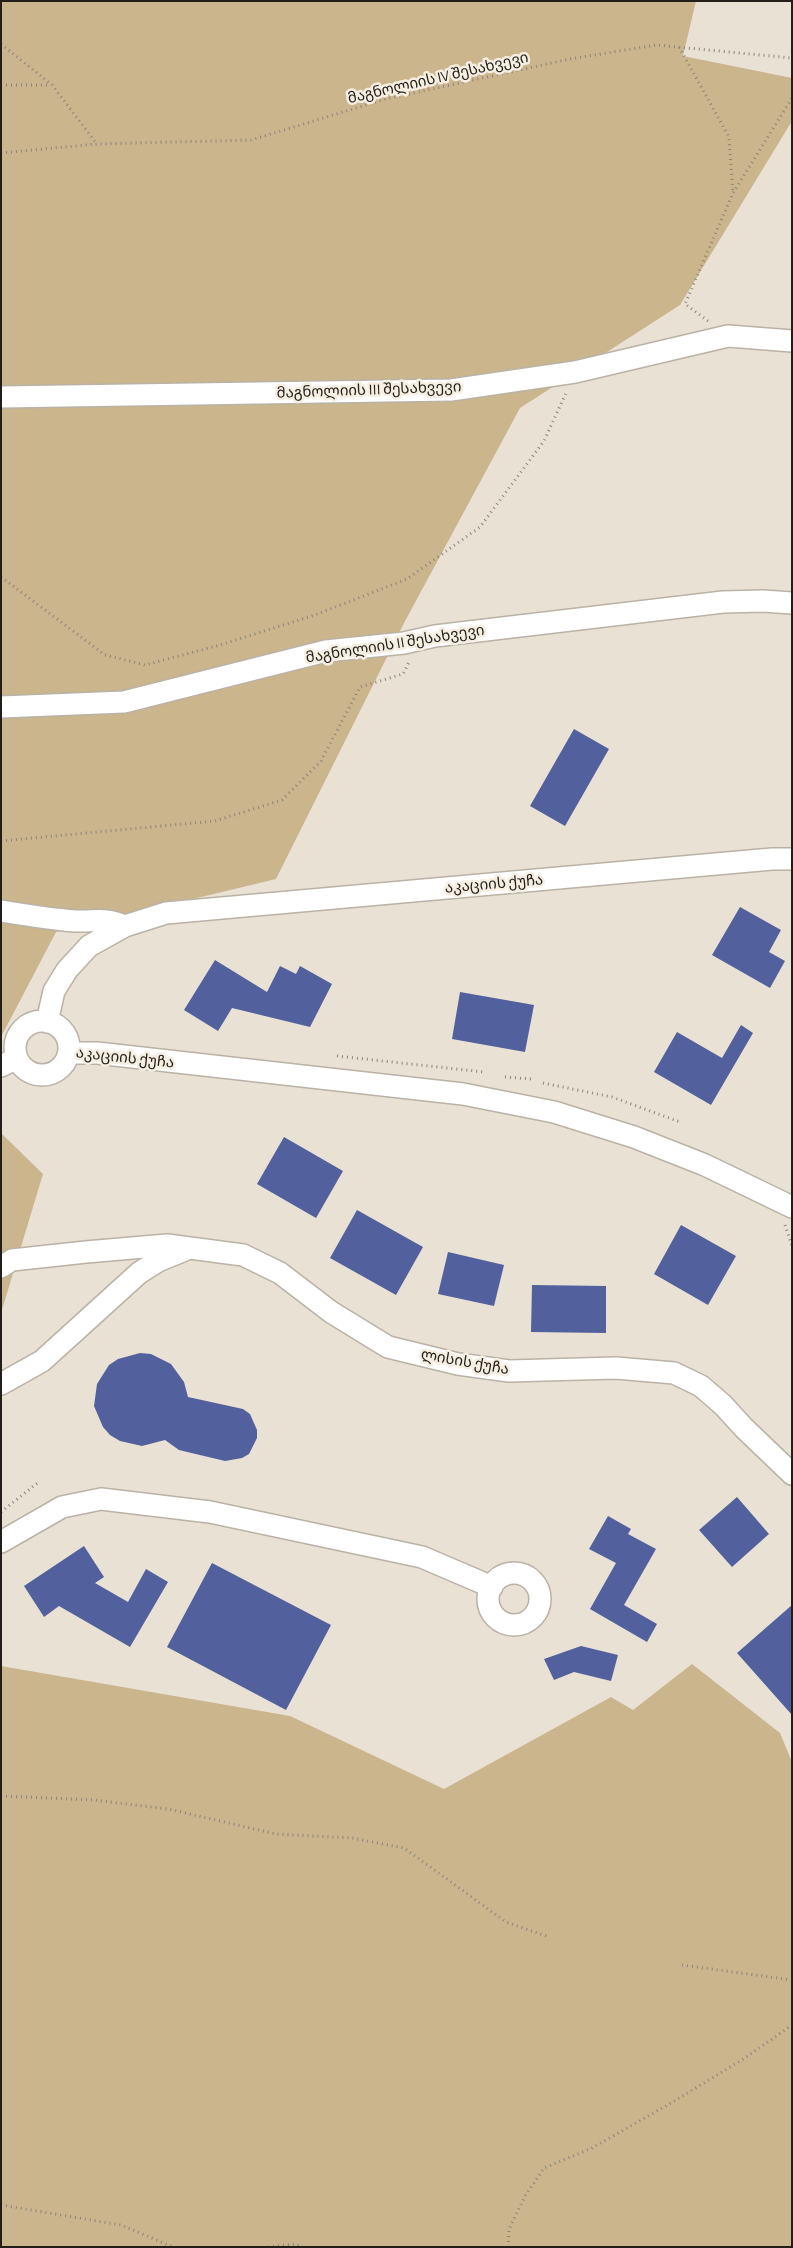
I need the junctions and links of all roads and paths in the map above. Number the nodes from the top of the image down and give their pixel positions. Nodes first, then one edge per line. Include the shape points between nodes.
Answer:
1 (1, 44) edge
2 (679, 47) junction
3 (792, 58) edge
4 (1, 85) edge
5 (52, 85) junction
6 (792, 98) edge
7 (96, 144) junction
8 (1, 153) edge
9 (733, 193) junction
10 (728, 336) junction
11 (792, 342) edge
12 (575, 372) junction
13 (1, 397) edge
14 (1, 577) edge
15 (792, 603) edge
16 (404, 643) junction
17 (1, 708) edge
18 (1, 841) edge
19 (792, 859) edge
20 (1, 911) edge
21 (125, 926) junction
22 (47, 1022) junction
23 (69, 1053) junction
24 (337, 1056) dead end
25 (9, 1062) edge
26 (484, 1072) dead end
27 (505, 1077) dead end
28 (531, 1079) dead end
29 (543, 1082) dead end
30 (680, 1122) dead end
31 (792, 1206) edge
32 (187, 1249) junction
33 (1, 1268) edge
34 (1, 1384) edge
35 (792, 1474) edge
36 (40, 1481) dead end
37 (1, 1512) edge
38 (1, 1542) edge
39 (492, 1587) dead end
40 (1, 1796) edge
41 (549, 1937) dead end
42 (682, 1965) dead end
43 (792, 1980) edge
44 (792, 2024) edge
45 (1, 2205) edge
46 (173, 2247) edge
47 (268, 2247) edge
48 (303, 2247) edge
49 (508, 2247) edge

1 - 5 path
2 - 3 path, მაგნოლიის IV შესახვევი
2 - 7 path, მაგნოლიის IV შესახვევი via 656,45 570,59 386,99 251,140
2 - 9 path via 729,137
4 - 5 path
5 - 7 path
6 - 9 path
7 - 8 path, მაგნოლიის IV შესახვევი
9 - 10 path via 685,304
10 - 11 street, მაგნოლიის III შესახვევი
10 - 12 street, მაგნოლიის III შესახვევი
12 - 13 street, მაგნოლიის III შესახვევი via 451,390
12 - 14 path via 544,441 480,527 406,579 315,615 145,665 105,655
15 - 16 street, მაგნოლიის II შესახვევი via 763,600 723,602 435,636
16 - 17 street, მაგნოლიის II შესახვევი via 326,652 124,702
16 - 18 path via 410,658 403,674 360,687 322,761 282,800 215,821
19 - 21 street, აკაციის ქუჩა via 166,913
20 - 21 street via 40,918 109,920
21 - 22 street, აკაციის ქუჩა via 89,946 67,970 54,991
22 - 23 street, აკაციის ქუჩა via 66,1036
22 - 25 street via 33,1023 22,1031
23 - 25 street via 59,1070 50,1074 40,1075
23 - 31 street, აკაციის ქუჩა via 463,1094 554,1112 652,1144
24 - 26 path
27 - 28 path
29 - 30 path via 612,1097
32 - 33 street, ლისის ქუჩა via 167,1246 86,1252 12,1260
32 - 34 street, ლისის ქუჩა via 139,1273 42,1361
32 - 35 street, ლისის ქუჩა via 243,1254 280,1273 331,1312 388,1347 458,1364 509,1371 616,1368 674,1374 701,1386
36 - 37 path
38 - 39 street via 62,1507 101,1499 210,1512 422,1557
40 - 41 path via 94,1800 168,1809 276,1834 352,1838 404,1848 506,1922
42 - 43 path
44 - 49 path via 745,2058 671,2103 592,2148 544,2168 525,2196 509,2229
45 - 46 path via 121,2225
47 - 48 path via 294,2244

